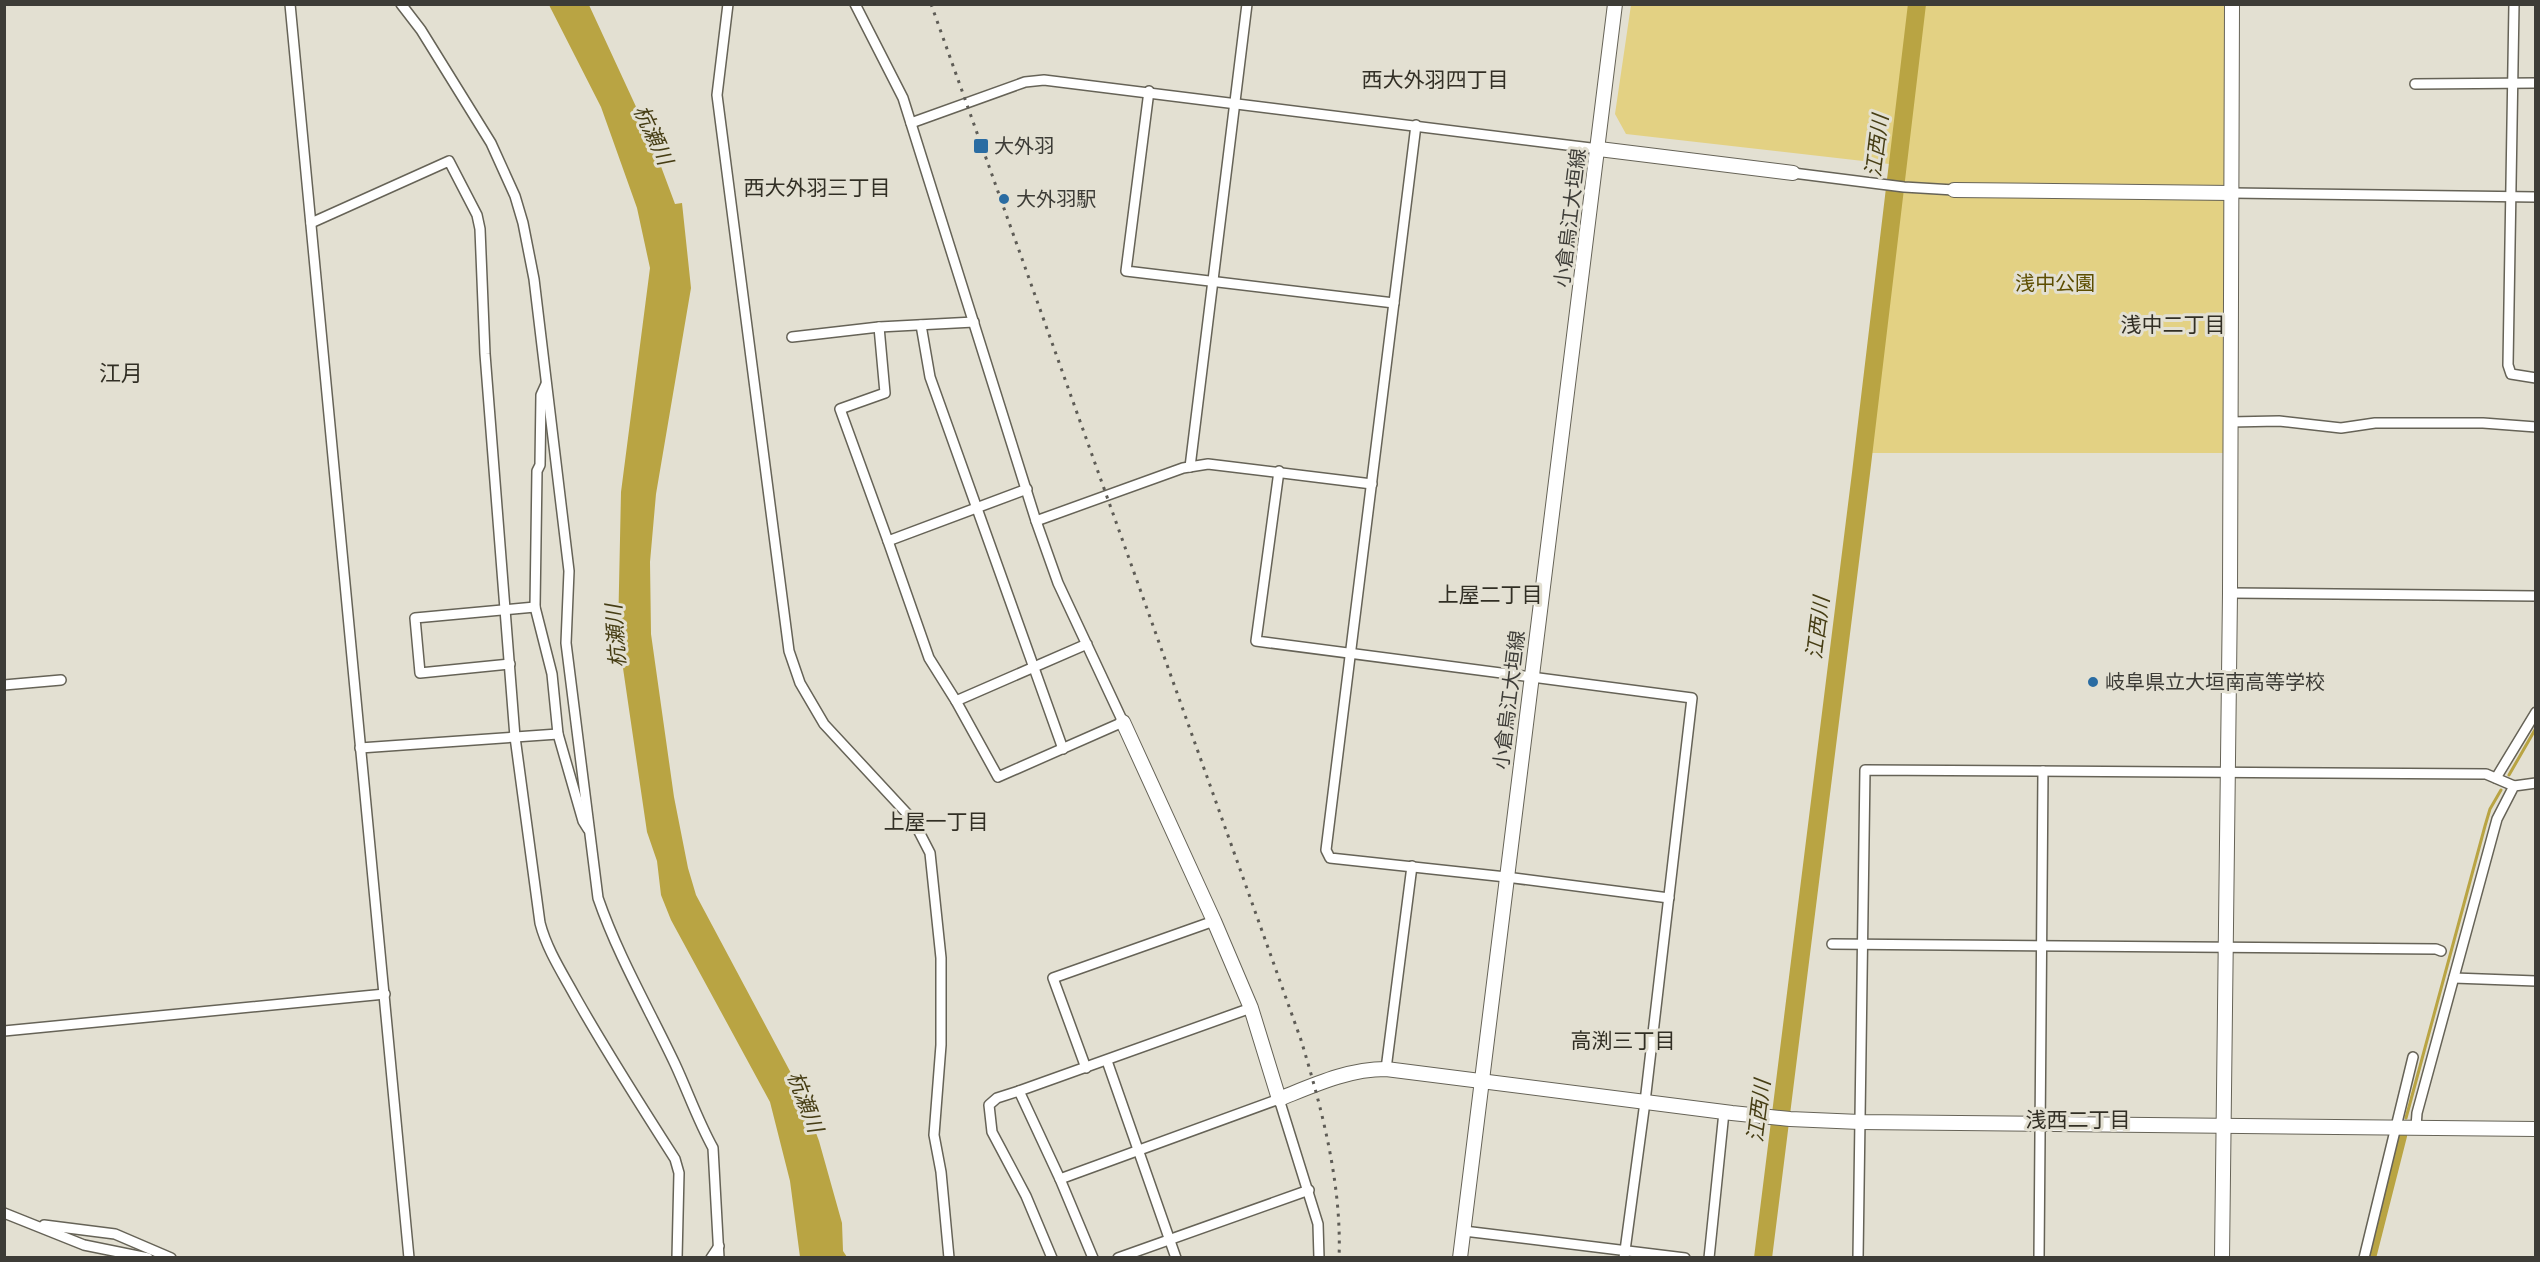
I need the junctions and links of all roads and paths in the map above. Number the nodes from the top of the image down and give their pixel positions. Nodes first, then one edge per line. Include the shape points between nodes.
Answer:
1 (290, 4) edge
2 (401, 4) edge
3 (728, 4) edge
4 (855, 4) edge
5 (1247, 4) edge
6 (1615, 4) edge
7 (2232, 4) edge
8 (2514, 4) edge
9 (2513, 83) junction
10 (2535, 83) edge
11 (2415, 84) dead end
12 (1149, 92) junction
13 (1235, 102) junction
14 (911, 123) junction
15 (1416, 125) junction
16 (1599, 149) junction
17 (1793, 172) joint
18 (1954, 190) joint
19 (2232, 193) junction
20 (2512, 196) junction
21 (2535, 197) edge
22 (310, 223) junction
23 (1211, 281) junction
24 (1394, 303) junction
25 (974, 321) junction
26 (921, 325) junction
27 (879, 327) junction
28 (792, 337) dead end
29 (2535, 378) edge
30 (546, 384) junction
31 (2230, 422) junction
32 (2535, 427) edge
33 (1190, 467) junction
34 (1279, 471) junction
35 (1372, 484) junction
36 (1027, 489) junction
37 (978, 507) junction
38 (1036, 521) junction
39 (888, 541) junction
40 (2230, 593) junction
41 (2535, 596) edge
42 (535, 607) junction
43 (506, 610) junction
44 (1087, 644) junction
45 (1351, 654) junction
46 (510, 664) junction
47 (1035, 667) junction
48 (1532, 676) junction
49 (61, 680) dead end
50 (4, 685) edge
51 (956, 701) junction
52 (2535, 712) edge
53 (1123, 722) junction
54 (558, 734) junction
55 (515, 737) junction
56 (360, 748) junction
57 (1063, 749) junction
58 (2043, 771) junction
59 (2227, 771) junction
60 (2496, 778) junction
61 (2535, 783) edge
62 (2514, 786) junction
63 (591, 834) junction
64 (1412, 866) junction
65 (1506, 877) junction
66 (1669, 898) junction
67 (1214, 921) junction
68 (1832, 944) dead end
69 (1861, 944) junction
70 (2043, 946) junction
71 (2224, 948) junction
72 (2441, 951) dead end
73 (2454, 978) junction
74 (2535, 981) edge
75 (385, 994) junction
76 (1251, 1008) junction
77 (4, 1031) edge
78 (2413, 1057) dead end
79 (1107, 1061) junction
80 (1086, 1068) junction
81 (1386, 1069) junction
82 (1481, 1082) junction
83 (1019, 1091) junction
84 (1279, 1100) junction
85 (1645, 1102) junction
86 (1728, 1113) junction
87 (1860, 1122) junction
88 (2041, 1123) junction
89 (2223, 1124) junction
90 (2394, 1127) junction
91 (2416, 1127) junction
92 (2535, 1129) edge
93 (1138, 1150) junction
94 (1060, 1179) junction
95 (1309, 1190) junction
96 (4, 1213) edge
97 (29, 1223) junction
98 (1464, 1231) junction
99 (1169, 1239) junction
100 (719, 1246) junction
101 (1625, 1253) edge
102 (148, 1257) edge
103 (171, 1257) edge
104 (409, 1257) edge
105 (677, 1257) edge
106 (711, 1257) edge
107 (719, 1257) edge
108 (949, 1257) edge
109 (1052, 1257) edge
110 (1093, 1257) edge
111 (1118, 1257) edge
112 (1176, 1257) edge
113 (1318, 1257) edge
114 (1460, 1257) edge
115 (1685, 1257) edge
116 (1708, 1257) edge
117 (1858, 1257) edge
118 (2039, 1257) edge
119 (2222, 1257) edge
120 (2364, 1257) edge

1 - 22 street
2 - 30 street via 491,143 515,196 534,279
3 - 108 street via 717,95 789,651 800,683 824,724 913,820 930,853 941,958 941,1045 934,1135
4 - 14 street via 903,98
5 - 13 street
6 - 16 street, 小倉烏江大垣線
7 - 19 street
8 - 9 street
9 - 10 street
9 - 11 street
9 - 20 street
12 - 13 street
12 - 14 street via 1044,80 1026,82
12 - 23 street via 1126,271
13 - 15 street
13 - 23 street
14 - 25 street
15 - 16 street
15 - 24 street
16 - 17 street
16 - 48 street, 小倉烏江大垣線
17 - 18 street
18 - 19 street
19 - 20 street
19 - 31 street
20 - 21 street
20 - 29 street via 2508,365 2511,374
22 - 43 street via 449,161 477,215
22 - 56 street
23 - 24 street
23 - 33 street
24 - 35 street
25 - 26 street
25 - 36 street
26 - 27 street
26 - 37 street via 930,377
27 - 28 street
27 - 39 street via 885,393 840,409
30 - 42 street via 541,395 537,471
30 - 63 street via 570,571 567,643
31 - 32 street via 2341,428 2375,423
31 - 40 street
33 - 34 street via 1208,464
33 - 38 street
34 - 35 street
34 - 45 street via 1256,641
35 - 45 street
36 - 37 street
36 - 38 street
37 - 39 street
37 - 47 street
38 - 44 street via 1058,583
39 - 51 street via 929,658
40 - 41 street
40 - 59 street
42 - 43 street
42 - 54 street via 552,674
43 - 46 street
43 - 46 street via 415,618 420,673
44 - 47 street
44 - 53 street
45 - 48 street
45 - 64 street via 1326,850 1330,858
46 - 55 street
47 - 51 street
47 - 57 street
48 - 65 street, 小倉烏江大垣線
48 - 66 street via 1692,698
49 - 50 street
51 - 57 street via 998,777
52 - 60 street
53 - 57 street
53 - 67 street
54 - 55 street
54 - 63 street via 583,821
55 - 56 street
55 - 105 street via 544,937 604,1049 675,1160 679,1173
56 - 75 street
58 - 59 street
58 - 69 street via 1865,770
58 - 70 street
59 - 60 street via 2486,774
59 - 71 street
60 - 62 street
61 - 62 street
62 - 73 street via 2497,819
63 - 100 street via 598,898 611,935 713,1148
64 - 65 street
64 - 81 street
65 - 66 street
65 - 82 street, 小倉烏江大垣線
66 - 85 street
67 - 76 street
67 - 80 street via 1053,978
68 - 69 street
69 - 70 street
69 - 87 street
70 - 71 street
70 - 88 street
71 - 72 street
71 - 89 street
73 - 74 street
73 - 91 street
75 - 77 street
75 - 104 street
76 - 79 street
76 - 84 street
78 - 90 street
79 - 80 street
79 - 93 street
80 - 83 street
81 - 82 street
81 - 84 street via 1354,1072
82 - 85 street
82 - 98 street, 小倉烏江大垣線
83 - 94 street
83 - 109 street via 989,1105 992,1132
84 - 93 street
84 - 95 street
85 - 86 street
85 - 101 street
86 - 87 street
86 - 116 street
87 - 88 street
87 - 117 street
88 - 89 street
88 - 118 street
89 - 90 street
89 - 119 street
90 - 91 street
90 - 120 street
91 - 92 street
93 - 94 street
93 - 99 street
94 - 110 street
95 - 99 street
95 - 113 street via 1318,1224
96 - 97 street
97 - 102 street via 84,1245
97 - 103 street via 115,1234
98 - 101 street
98 - 114 street, 小倉烏江大垣線
99 - 111 street
99 - 112 street
100 - 106 street
100 - 107 street
101 - 115 street

